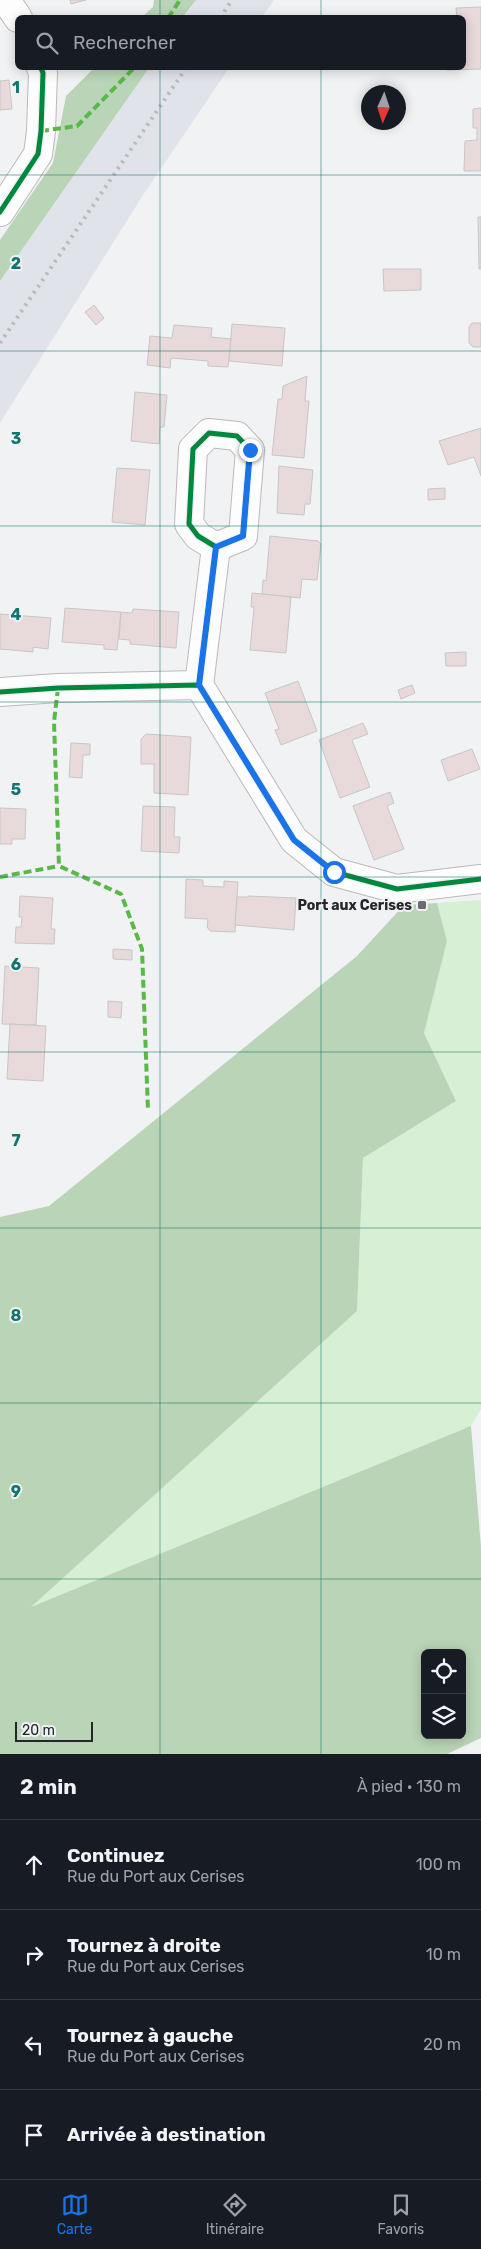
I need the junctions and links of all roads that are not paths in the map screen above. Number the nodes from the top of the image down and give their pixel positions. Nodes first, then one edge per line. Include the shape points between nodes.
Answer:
1 (6, 0) edge
2 (16, 15) edge
3 (42, 70) edge
4 (0, 212) edge
5 (216, 547) dead end
6 (199, 685) junction
7 (0, 692) edge
8 (481, 879) edge

1 - 2 street
3 - 4 street via 38,154
5 - 6 street
6 - 7 street
6 - 8 street via 294,840 334,872 397,889

